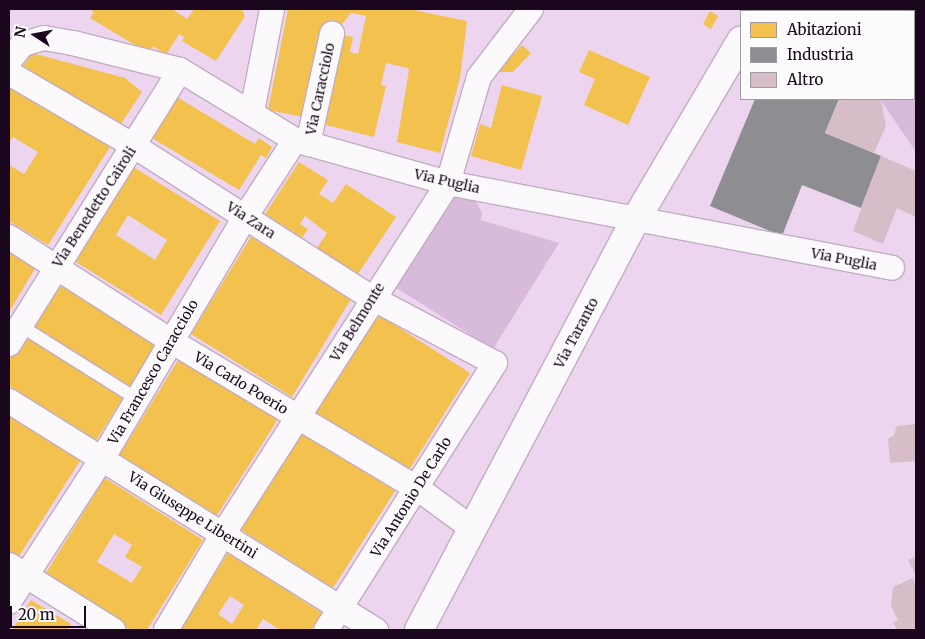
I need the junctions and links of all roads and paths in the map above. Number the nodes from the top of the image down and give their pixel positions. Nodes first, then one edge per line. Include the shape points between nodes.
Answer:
1 (272, 9) edge
2 (531, 9) edge
3 (332, 34) dead end
4 (740, 42) edge
5 (16, 52) edge
6 (180, 70) junction
7 (9, 73) edge
8 (252, 112) junction
9 (302, 142) junction
10 (134, 146) junction
11 (448, 183) junction
12 (245, 217) junction
13 (636, 219) junction
14 (9, 237) edge
15 (56, 267) junction
16 (892, 268) dead end
17 (372, 298) junction
18 (15, 335) edge
19 (171, 341) junction
20 (495, 364) joint
21 (137, 400) junction
22 (9, 401) edge
23 (298, 417) junction
24 (102, 459) junction
25 (417, 488) junction
26 (473, 529) junction
27 (223, 534) junction
28 (17, 570) edge
29 (9, 602) edge
30 (341, 606) junction
31 (113, 630) edge
32 (166, 630) edge
33 (326, 630) edge
34 (376, 630) edge
35 (419, 630) edge

1 - 8 street
2 - 11 street, Via Belmonte via 479,77
3 - 9 street, Via Caracciolo
4 - 13 street, Via Taranto
5 - 6 street, Via Puglia via 44,38
6 - 8 street, Via Puglia
6 - 10 street, Via Benedetto Cairoli
7 - 10 street, Via Zara
8 - 9 street, Via Puglia
9 - 11 street, Via Puglia
9 - 12 street, Via Francesco Caracciolo
10 - 12 street, Via Zara
10 - 15 street, Via Benedetto Cairoli
11 - 13 street, Via Puglia
11 - 17 street, Via Belmonte
12 - 17 street, Via Zara
12 - 19 street, Via Francesco Caracciolo
13 - 16 street, Via Puglia
13 - 26 street, Via Taranto
14 - 15 street, Via Carlo Poerio
15 - 18 street, Via Benedetto Cairoli
15 - 19 street, Via Carlo Poerio
17 - 20 street, Via Zara
17 - 23 street, Via Belmonte
18 - 21 lane
19 - 21 street, Via Francesco Caracciolo
19 - 23 street, Via Carlo Poerio
20 - 25 street, Via Antonio De Carlo
21 - 24 street, Via Francesco Caracciolo
22 - 24 street, Via Giuseppe Libertini
23 - 25 street, Via Carlo Poerio
23 - 27 street, Via Belmonte
24 - 27 street, Via Giuseppe Libertini
24 - 28 street, Via Francesco Caracciolo
25 - 26 street, Via Carlo Poerio
25 - 30 street, Via Antonio De Carlo
26 - 35 street, Via Taranto
27 - 30 street, Via Giuseppe Libertini
27 - 32 street, Via Belmonte
28 - 29 street, Via Francesco Caracciolo
28 - 31 street
30 - 33 street, Via Antonio De Carlo
30 - 34 street, Via Giuseppe Libertini

